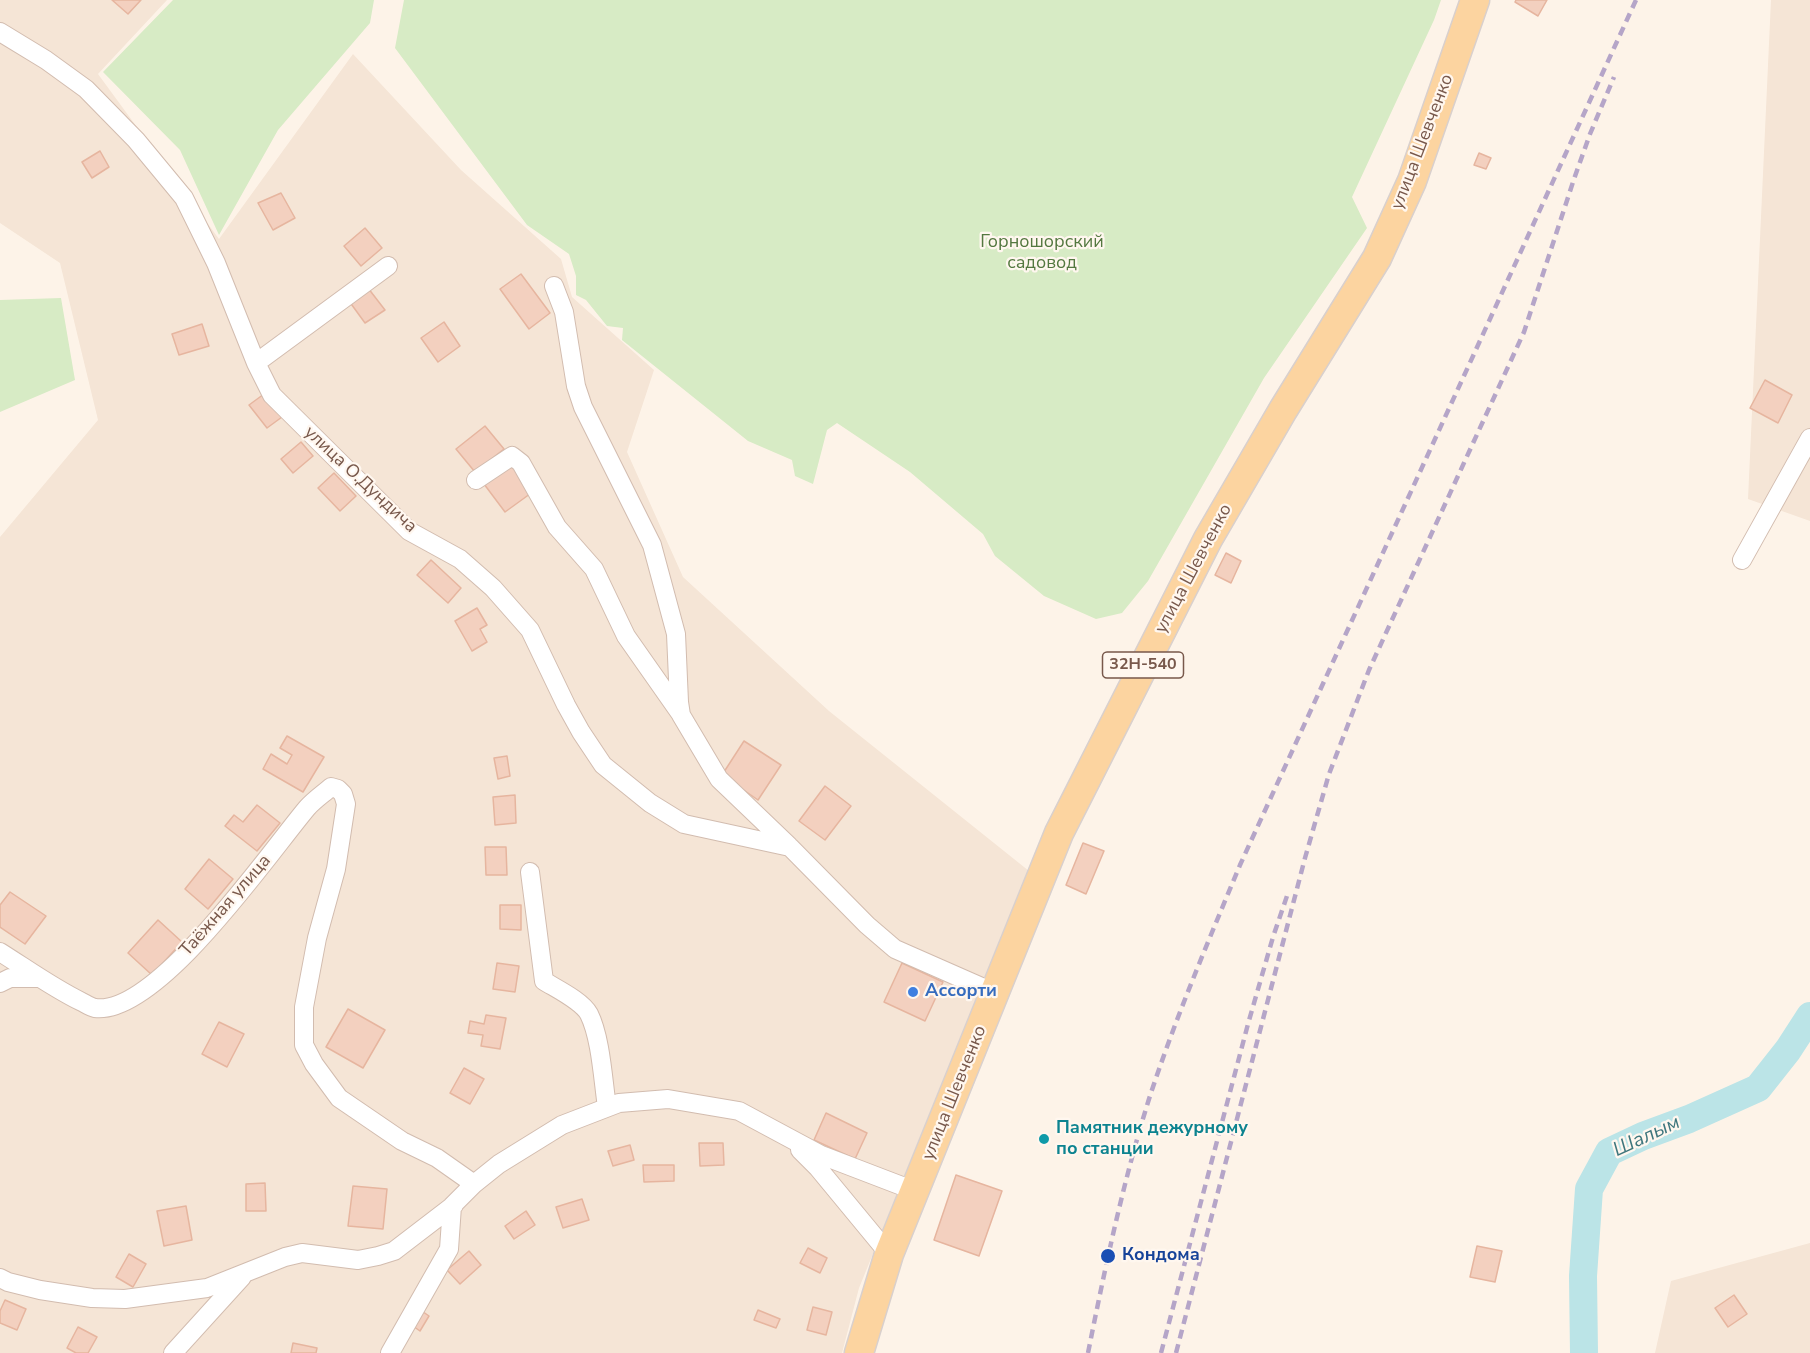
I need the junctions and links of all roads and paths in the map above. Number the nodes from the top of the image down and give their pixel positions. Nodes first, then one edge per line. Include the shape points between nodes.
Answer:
1 (1475, 0) edge
2 (0, 32) edge
3 (388, 266) dead end
4 (554, 286) dead end
5 (256, 363) junction
6 (1810, 438) edge
7 (476, 480) dead end
8 (1742, 560) dead end
9 (681, 715) junction
10 (790, 847) junction
11 (530, 872) dead end
12 (0, 952) edge
13 (41, 978) junction
14 (0, 983) edge
15 (995, 993) junction
16 (607, 1107) junction
17 (784, 1134) junction
18 (474, 1184) junction
19 (915, 1191) junction
20 (454, 1205) junction
21 (889, 1254) junction
22 (248, 1271) junction
23 (0, 1278) edge
24 (173, 1353) edge
25 (390, 1353) edge
26 (859, 1353) edge

1 - 15 main road, улица Шевченко / 32Н-540 via 1412,181 1377,258 1208,539 1059,833
2 - 5 street, улица О.Дундича via 86,89 136,140 184,198 216,263
3 - 5 street
4 - 9 street via 564,312 583,407 647,535 658,567 676,634
5 - 10 street, улица О.Дундича via 272,395 409,531 460,559 493,588 530,630 566,705 603,765 650,803 684,824
6 - 8 street
7 - 9 street via 512,456 521,463 557,527 594,569 626,636
9 - 10 street via 719,779
10 - 15 street via 895,949
11 - 16 street via 544,981 589,1013
12 - 13 street, Таёжная улица
13 - 14 street via 10,978
13 - 18 street, Таёжная улица via 94,1008 117,1005 142,991 193,948 309,807 331,787 338,789 346,804 336,869 304,1007 304,1045 339,1098
15 - 19 main road, улица Шевченко / 32Н-540
16 - 17 street via 668,1099 739,1111
16 - 18 street via 562,1125
17 - 19 street via 821,1155
17 - 21 street via 818,1168
18 - 20 street
19 - 21 main road, улица Шевченко / 32Н-540
20 - 22 street via 394,1251 378,1257 358,1260 302,1253
20 - 25 street via 449,1249
21 - 26 main road, улица Шевченко / 32Н-540
22 - 23 street via 207,1288 124,1299 40,1290
22 - 24 street

